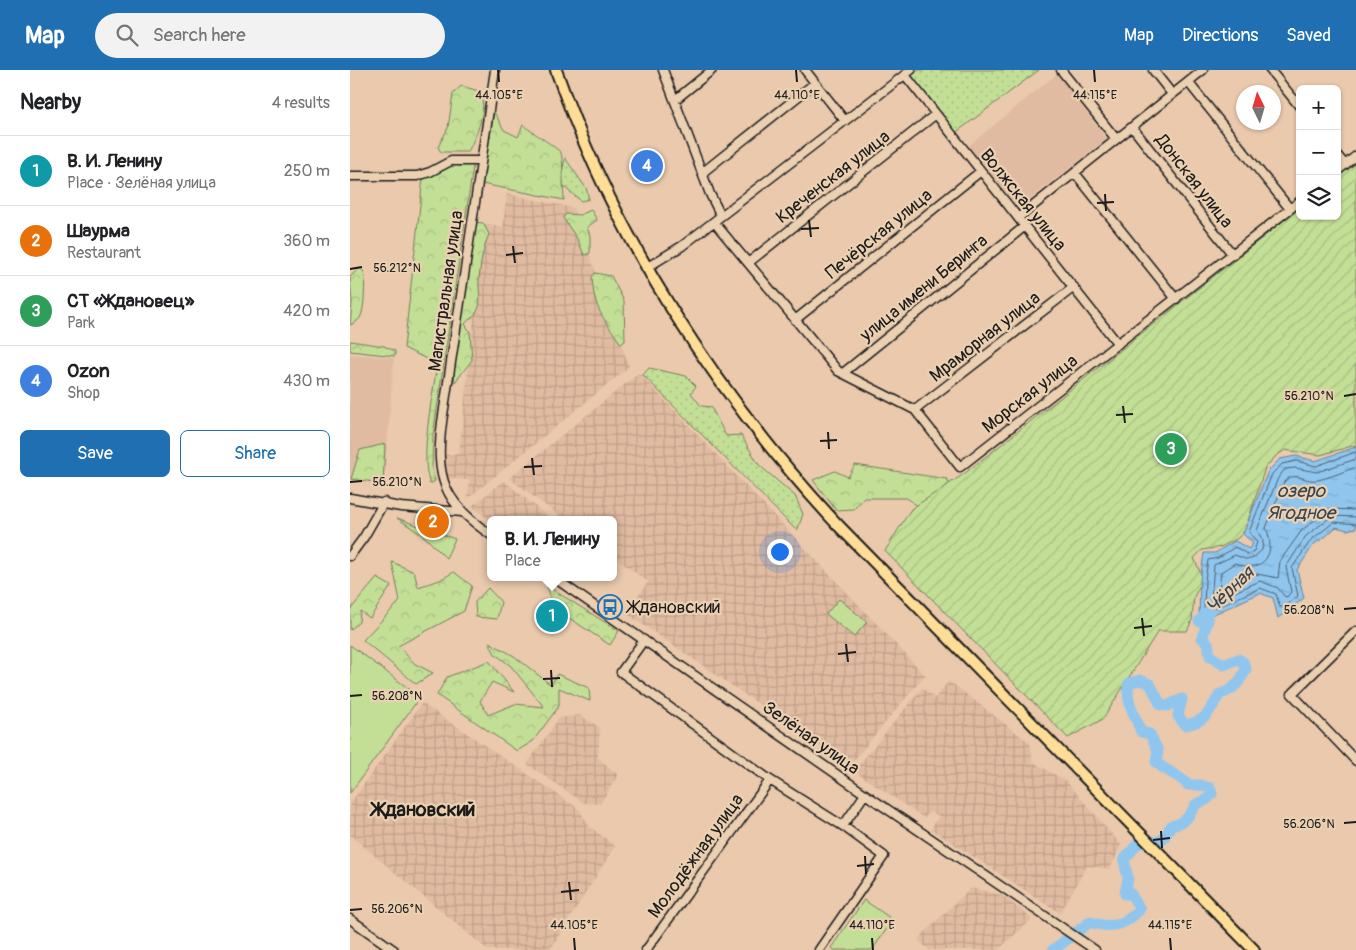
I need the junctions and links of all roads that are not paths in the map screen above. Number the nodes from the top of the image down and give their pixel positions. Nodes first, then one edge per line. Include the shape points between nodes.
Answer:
1 (495, 70) edge
2 (556, 70) edge
3 (663, 70) edge
4 (712, 70) edge
5 (804, 70) edge
6 (1061, 70) edge
7 (1153, 70) edge
8 (1203, 70) edge
9 (1270, 70) edge
10 (904, 73) edge
11 (1188, 82) junction
12 (815, 83) junction
13 (1172, 94) junction
14 (675, 100) junction
15 (1296, 102) edge
16 (936, 114) junction
17 (844, 121) junction
18 (1132, 127) junction
19 (1116, 139) junction
20 (1356, 156) edge
21 (1341, 160) edge
22 (480, 161) junction
23 (1345, 165) junction
24 (1341, 168) edge
25 (981, 171) junction
26 (702, 173) junction
27 (1074, 173) junction
28 (350, 176) edge
29 (1296, 204) edge
30 (1290, 209) junction
31 (722, 216) junction
32 (1018, 218) junction
33 (714, 222) junction
34 (1025, 226) junction
35 (1233, 255) junction
36 (748, 263) junction
37 (646, 268) junction
38 (1074, 287) junction
39 (1176, 299) junction
40 (795, 320) junction
41 (1118, 344) junction
42 (843, 373) junction
43 (915, 410) junction
44 (350, 498) edge
45 (384, 502) junction
46 (462, 512) junction
47 (487, 531) edge
48 (350, 556) edge
49 (559, 581) edge
50 (1356, 631) edge
51 (644, 640) junction
52 (1356, 761) edge
53 (770, 780) junction
54 (866, 794) junction
55 (843, 826) junction
56 (350, 919) edge
57 (394, 950) edge
58 (646, 950) edge
59 (819, 950) edge
60 (1095, 950) edge
61 (1254, 950) edge

1 - 22 street, Магистральная улица
2 - 37 main road via 587,146
3 - 14 street
4 - 14 street
5 - 12 street
6 - 19 street
7 - 13 street
8 - 11 street
9 - 15 street
10 - 16 street, Волжская улица
10 - 17 street
11 - 13 street
11 - 30 street
12 - 17 street
12 - 26 street
13 - 18 street
14 - 26 street
16 - 25 street, Волжская улица
16 - 36 street, Креченская улица
17 - 31 street
18 - 19 street
18 - 35 street, Донская улица
19 - 27 street
20 - 23 street
21 - 23 street
22 - 28 street via 450,161 417,176
22 - 46 street, Магистральная улица via 439,456 447,492
23 - 24 street
25 - 32 street, Волжская улица
25 - 40 street, Печёрская улица
26 - 31 street
27 - 32 street
27 - 39 street
29 - 30 street, Морская улица
30 - 35 street, Морская улица
31 - 33 street
32 - 34 street, Волжская улица
33 - 36 street
33 - 37 street
34 - 38 street, Волжская улица
34 - 42 street, улица имени Беринга
35 - 39 street, Морская улица
36 - 40 street
37 - 61 main road via 734,402 800,484
38 - 41 street, Волжская улица
38 - 43 street, Мраморная улица
39 - 41 street, Морская улица
40 - 42 street
41 - 43 street, Морская улица via 960,467
42 - 43 street
44 - 45 street
45 - 46 street via 401,507
45 - 48 street
46 - 47 street
49 - 51 street, Зелёная улица
50 - 52 street via 1292,694
51 - 53 street via 621,672
51 - 54 street, Зелёная улица
53 - 55 street
53 - 58 street, Молодёжная улица
54 - 55 street
54 - 60 street, Зелёная улица
55 - 59 street via 884,856
56 - 57 street

